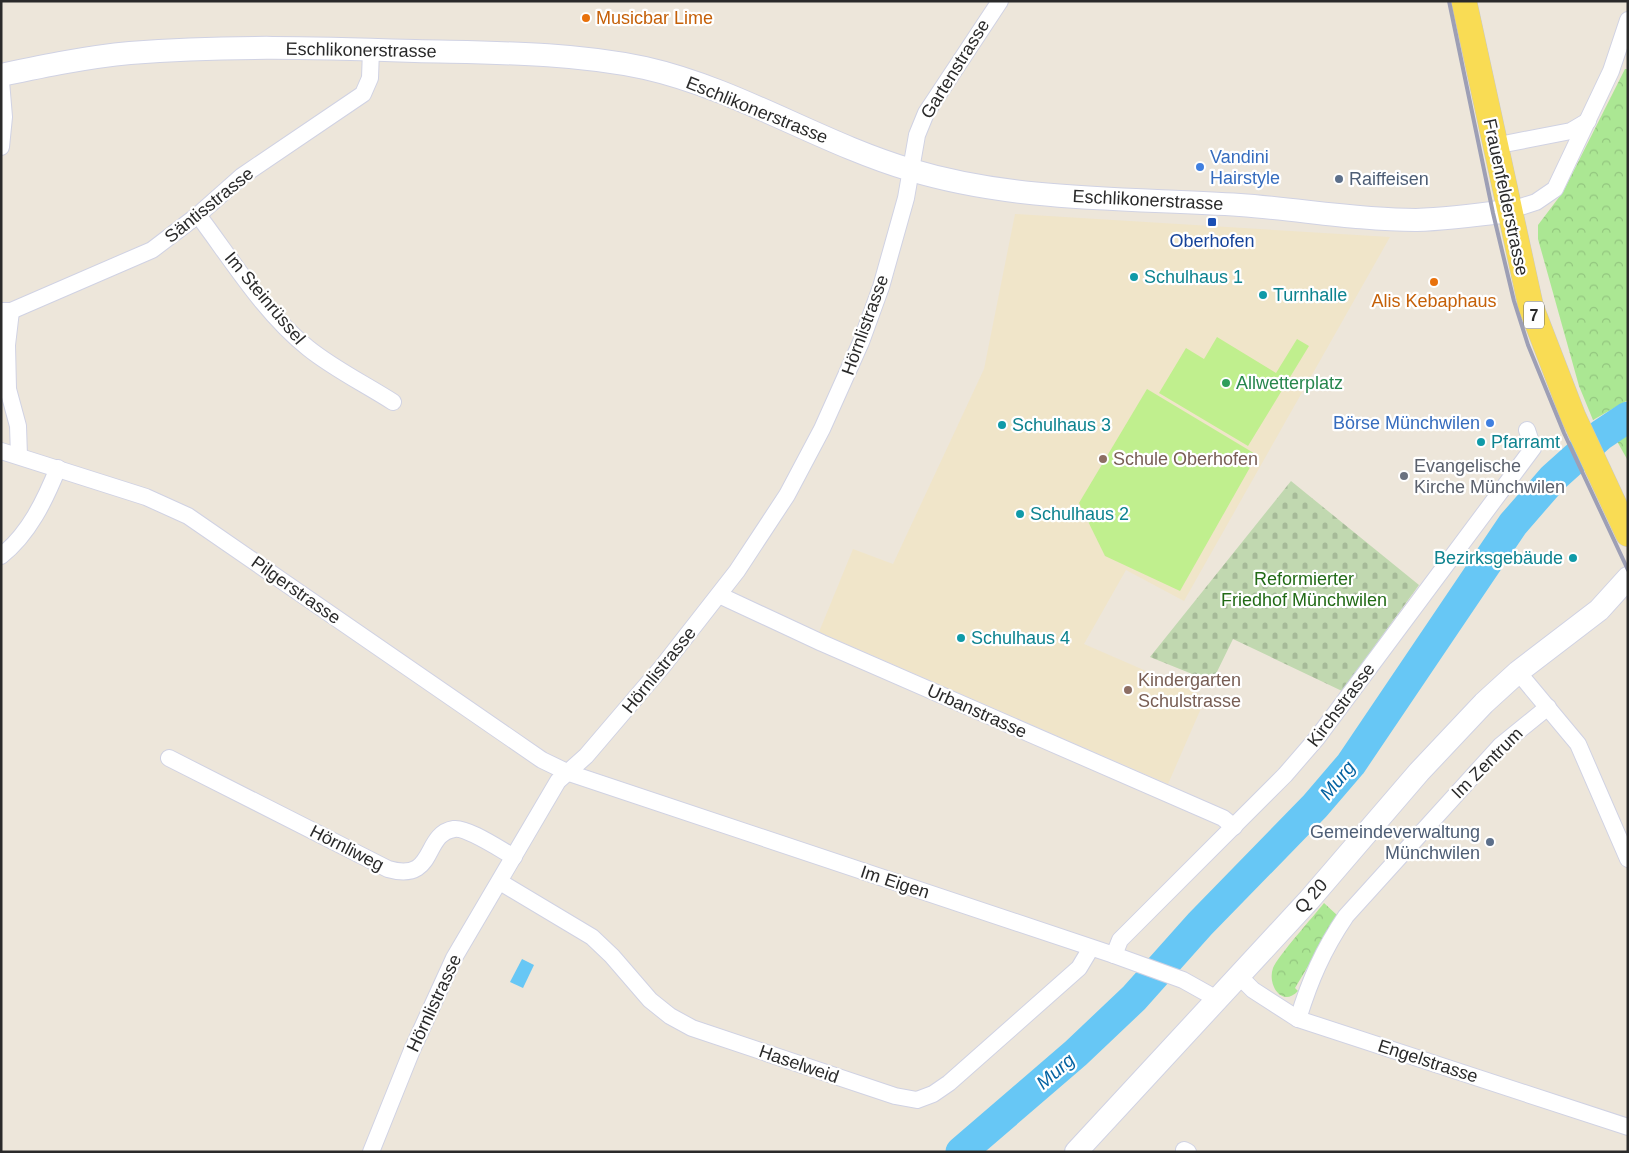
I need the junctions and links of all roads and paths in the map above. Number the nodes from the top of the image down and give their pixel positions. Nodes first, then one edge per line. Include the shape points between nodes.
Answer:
1 (1000, 1) edge
2 (1464, 1) edge
3 (1628, 20) edge
4 (371, 50) junction
5 (1, 75) edge
6 (1, 81) edge
7 (1588, 121) junction
8 (1494, 146) junction
9 (1, 147) edge
10 (910, 170) junction
11 (1508, 211) junction
12 (198, 215) junction
13 (6, 311) edge
14 (393, 402) dead end
15 (1527, 430) dead end
16 (1, 451) edge
17 (19, 456) junction
18 (58, 468) junction
19 (1620, 506) edge
20 (1628, 534) edge
21 (1, 556) edge
22 (1628, 578) edge
23 (719, 595) junction
24 (1628, 602) edge
25 (1599, 610) junction
26 (1518, 672) junction
27 (1548, 708) junction
28 (169, 758) dead end
29 (568, 773) junction
30 (1234, 827) junction
31 (514, 857) junction
32 (1628, 859) edge
33 (500, 882) junction
34 (1091, 948) junction
35 (1114, 955) junction
36 (1238, 976) junction
37 (1217, 999) junction
38 (1298, 1019) junction
39 (1628, 1127) edge
40 (371, 1152) edge
41 (1076, 1152) edge

1 - 10 street, Gartenstrasse via 926,113 917,135
2 - 8 main road, Frauenfelderstrasse / 7
3 - 7 street via 1611,72
4 - 5 main road, Eschlikonerstrasse via 224,47 128,53
4 - 10 main road, Eschlikonerstrasse via 531,54 592,59 647,69 707,87
4 - 12 street, Säntisstrasse via 370,78 363,94 242,176
6 - 9 street via 4,117
7 - 8 street via 1571,131
7 - 11 street via 1555,189 1536,202
8 - 11 main road, Frauenfelderstrasse / 7
10 - 11 main road, Eschlikonerstrasse via 1003,190 1244,205 1367,217 1417,220
10 - 23 street, Hörnlistrasse via 906,198 881,287 844,382 776,514
11 - 19 main road, Frauenfelderstrasse / 7 via 1531,307 1573,416 1598,470
12 - 13 street, Säntisstrasse via 152,250
12 - 14 street, Im Steinrüssel via 286,328 309,349
13 - 17 street via 8,389 18,426
15 - 30 street, Kirchstrasse via 1533,448 1317,738 1285,776
16 - 17 street, Pilgerstrasse
17 - 18 street, Pilgerstrasse
18 - 21 street via 27,530
18 - 29 street, Pilgerstrasse via 146,497 188,516 542,760
19 - 20 main road, Frauenfelderstrasse / 7
22 - 25 main road, Q 20
23 - 29 street, Hörnlistrasse via 629,707
23 - 30 street, Urbanstrasse via 813,640 1223,818
24 - 25 main road, Q 20
25 - 26 main road, Q 20
26 - 27 street
26 - 36 main road, Q 20 via 1425,766
27 - 32 street via 1578,744
27 - 38 street, Im Zentrum via 1500,746 1346,916 1326,946 1307,988
28 - 31 street, Hörnliweg via 395,871 415,870 445,833 455,829
29 - 31 street, Hörnlistrasse via 558,782
29 - 34 street, Im Eigen
30 - 35 street, Kirchstrasse via 1120,940
31 - 33 street, Hörnlistrasse
33 - 34 street, Haselweid via 592,937 650,1000 692,1028 895,1096 917,1100 933,1094 949,1082 1039,1005 1079,968
33 - 40 street, Hörnlistrasse via 440,985
34 - 35 street, Im Eigen
35 - 37 street, Im Eigen via 1183,980
36 - 37 main road, Q 20
36 - 38 street, Engelstrasse
37 - 41 main road, Q 20
38 - 39 street, Engelstrasse

